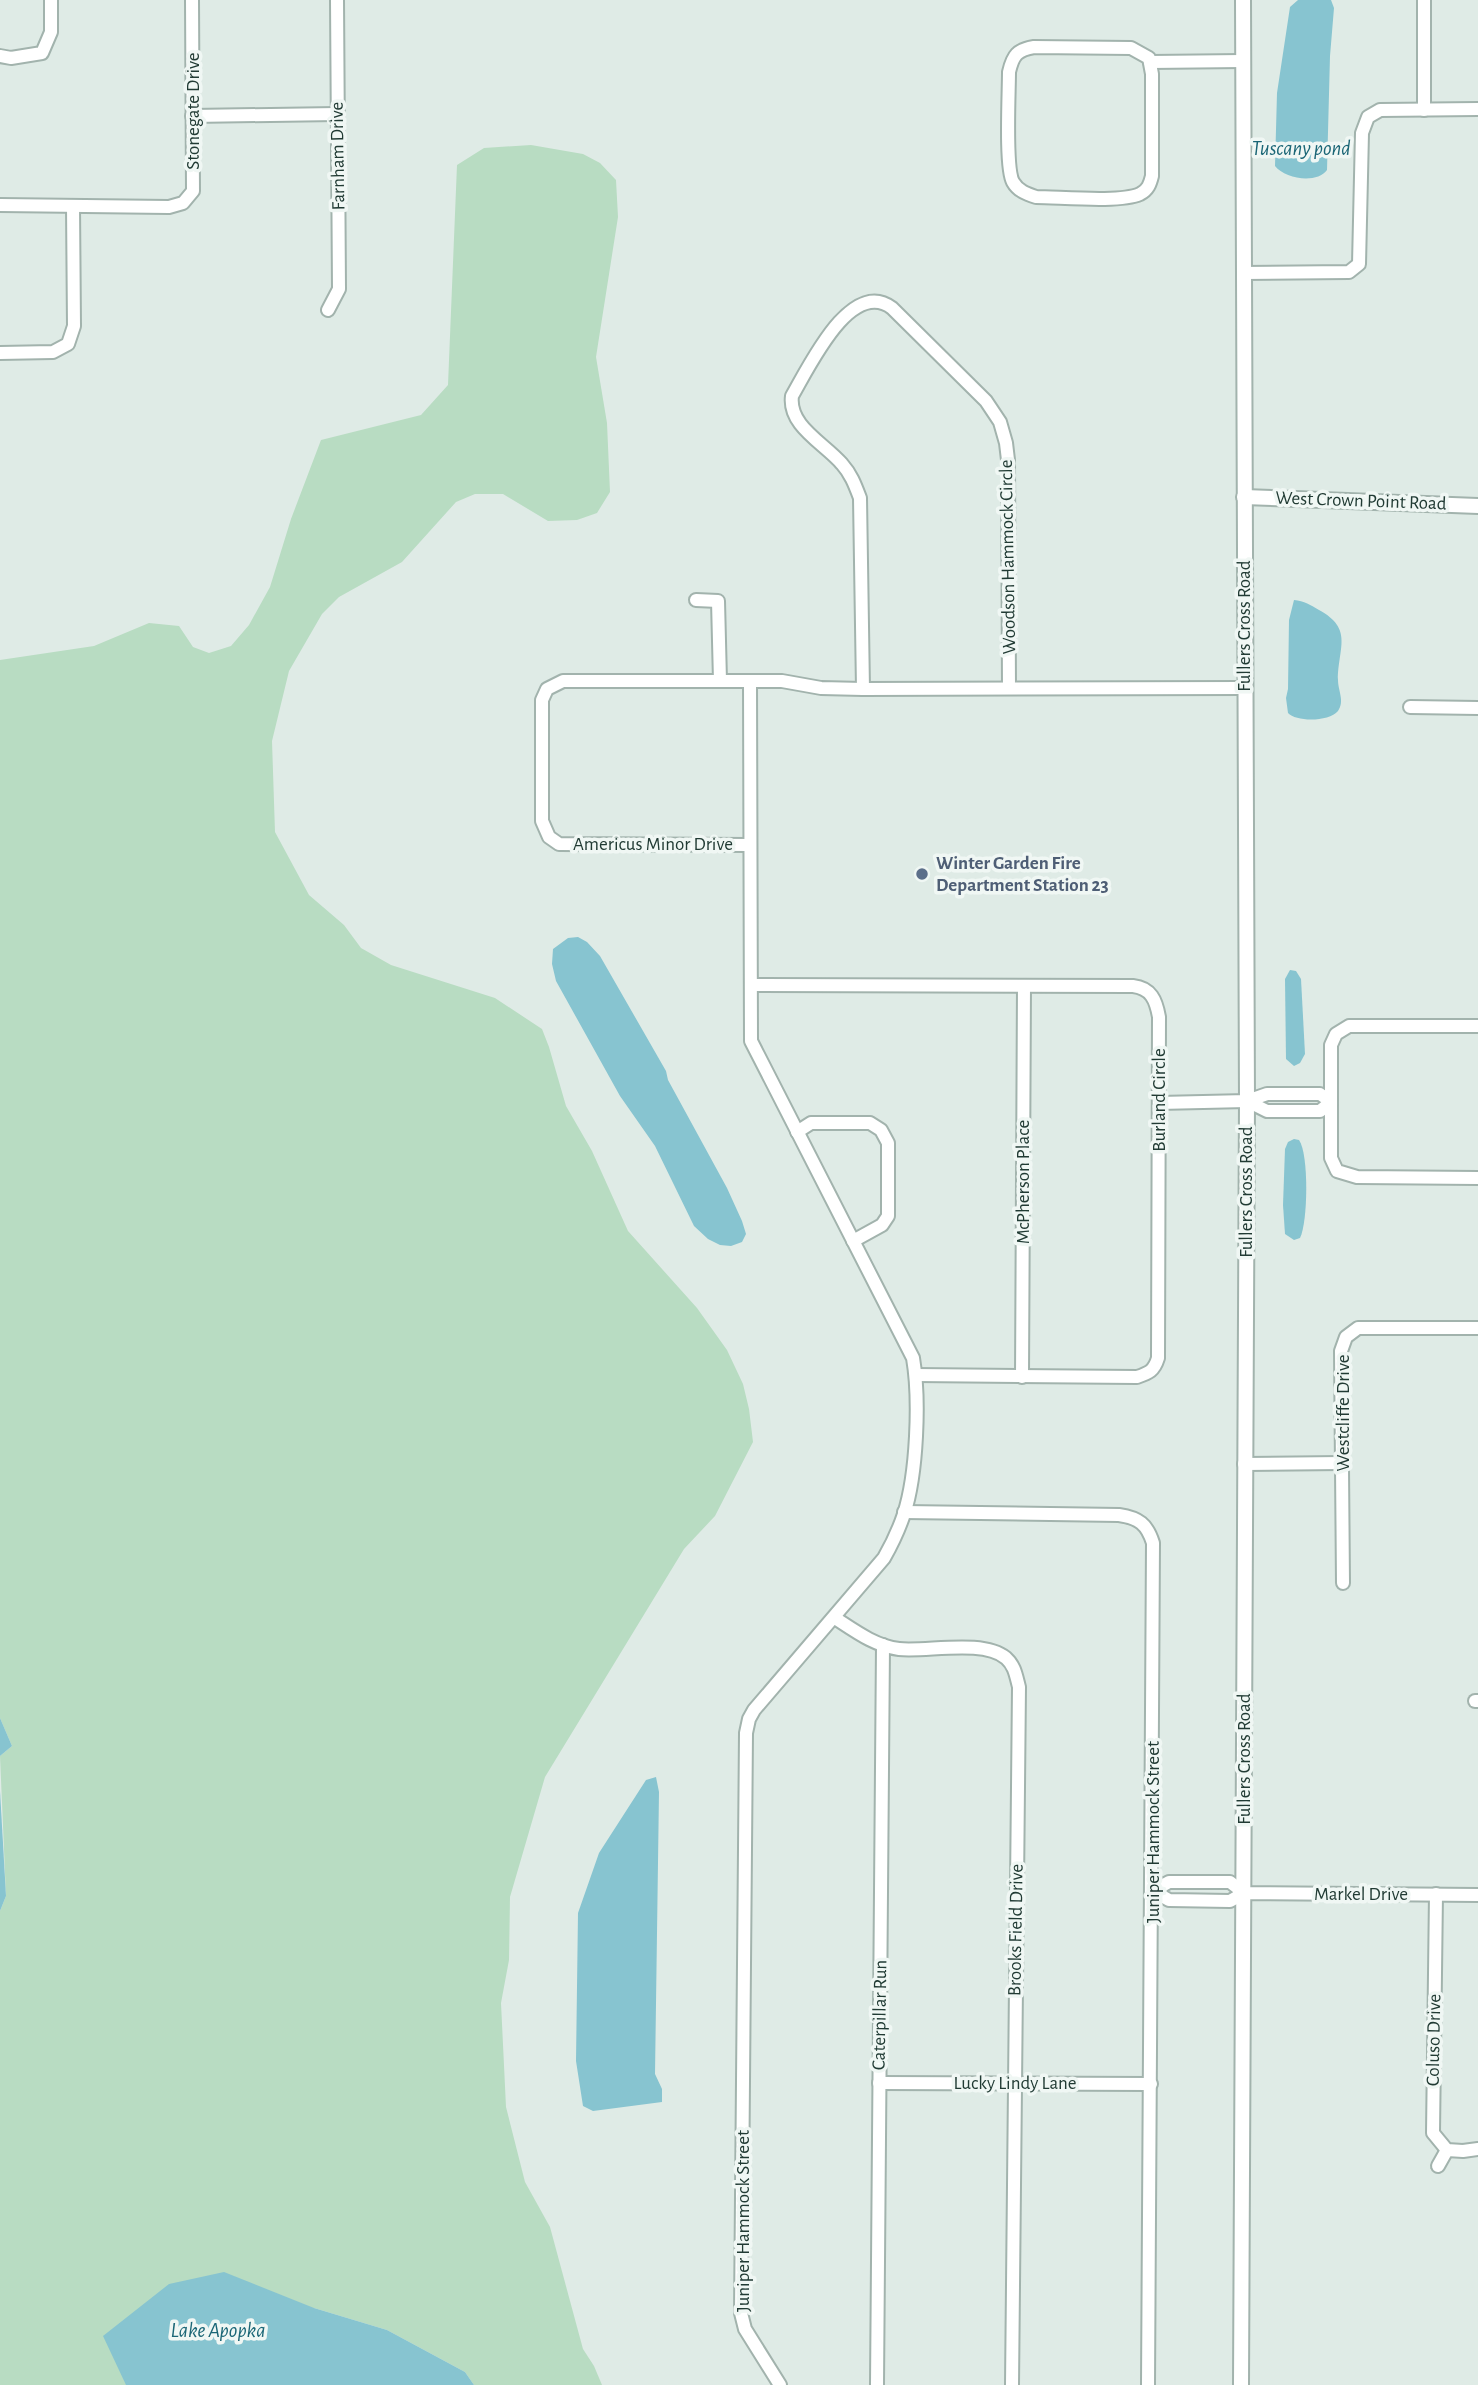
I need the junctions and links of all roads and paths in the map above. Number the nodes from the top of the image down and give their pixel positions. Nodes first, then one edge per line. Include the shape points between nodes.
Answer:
1 (51, 0) edge
2 (192, 0) edge
3 (337, 0) edge
4 (1243, 0) edge
5 (1424, 0) edge
6 (0, 56) edge
7 (1243, 61) junction
8 (1150, 62) junction
9 (1478, 109) edge
10 (1424, 110) junction
11 (337, 114) junction
12 (192, 116) junction
13 (0, 205) edge
14 (73, 206) junction
15 (1243, 273) junction
16 (328, 310) dead end
17 (0, 353) edge
18 (1244, 497) junction
19 (1478, 506) edge
20 (696, 600) dead end
21 (720, 681) junction
22 (750, 681) junction
23 (1009, 688) junction
24 (1245, 688) junction
25 (863, 689) junction
26 (1410, 707) dead end
27 (1478, 708) edge
28 (750, 845) junction
29 (751, 985) junction
30 (1024, 986) junction
31 (1478, 1026) edge
32 (1247, 1101) junction
33 (1331, 1102) junction
34 (1159, 1103) junction
35 (797, 1132) junction
36 (1478, 1178) edge
37 (853, 1241) junction
38 (1478, 1328) edge
39 (915, 1375) junction
40 (1022, 1377) junction
41 (1244, 1464) junction
42 (1342, 1464) junction
43 (904, 1512) junction
44 (1343, 1583) dead end
45 (835, 1618) junction
46 (883, 1645) junction
47 (1153, 1891) junction
48 (1244, 1893) junction
49 (1436, 1894) junction
50 (1478, 1895) edge
51 (879, 2083) junction
52 (1015, 2083) junction
53 (1151, 2084) junction
54 (1478, 2149) edge
55 (1447, 2150) junction
56 (1438, 2166) dead end
57 (780, 2385) edge
58 (877, 2385) edge
59 (1012, 2385) edge
60 (1148, 2385) edge
61 (1241, 2385) edge

1 - 6 street via 51,32 42,53
2 - 12 street, Stonegate Drive
3 - 11 street, Farnham Drive
4 - 7 street, Fullers Cross Road
5 - 10 street
7 - 8 street
7 - 15 street, Fullers Cross Road
8 - 8 street via 1149,187 1126,197 1035,197 1023,193 1013,182 1010,166 1009,72 1020,49 1131,48
9 - 10 street
10 - 15 street via 1380,110 1368,117 1362,133 1359,264 1341,274
11 - 12 street
11 - 16 street, Farnham Drive via 339,289
12 - 14 street, Stonegate Drive via 193,191 183,203 169,207
13 - 14 street, Stonegate Drive
14 - 17 street via 74,326 68,344 53,352
15 - 18 street, Fullers Cross Road
18 - 19 street, West Crown Point Road
18 - 24 street, Fullers Cross Road
20 - 21 street via 718,601
21 - 22 street, Americus Minor Drive
21 - 28 street, Americus Minor Drive via 563,681 547,689 542,700 542,821 548,838 559,844
22 - 25 street, Americus Minor Drive
22 - 28 street, Juniper Hammock Street
23 - 24 street, Americus Minor Drive
23 - 25 street, Americus Minor Drive
23 - 25 street, Woodson Hammock Circle via 1007,460 1000,422 986,401 892,308 875,300 852,310 824,342 791,405 799,422 854,481 860,498
24 - 32 street, Fullers Cross Road
26 - 27 street
28 - 29 street, Juniper Hammock Street
29 - 30 street, Burland Circle
29 - 35 street, Juniper Hammock Street via 751,1041
30 - 34 street, Burland Circle via 1133,986 1151,994 1159,1017
30 - 40 street, McPherson Place
31 - 33 street via 1349,1026 1336,1034 1331,1045
32 - 33 street via 1267,1111 1320,1111
32 - 34 street
32 - 41 street, Fullers Cross Road
33 - 36 street via 1331,1158 1337,1171 1357,1177
34 - 40 street, Burland Circle via 1155,1367 1137,1377
35 - 37 street, Juniper Hammock Street
35 - 37 street via 811,1123 870,1123 888,1143 888,1216 882,1225
37 - 39 street, Juniper Hammock Street via 912,1358
38 - 42 street, Westcliffe Drive via 1358,1328 1346,1337 1341,1351
39 - 40 street, Burland Circle
39 - 43 street, Juniper Hammock Street via 910,1489
41 - 42 street
41 - 48 street, Fullers Cross Road
42 - 44 street, Westcliffe Drive
43 - 45 street, Juniper Hammock Street via 884,1558
43 - 47 street, Juniper Hammock Street via 1119,1515 1136,1518 1148,1528 1155,1556
45 - 46 street, Brooks Field Drive
45 - 57 street, Juniper Hammock Street via 754,1710 746,1733 741,2313 744,2329
46 - 51 street, Caterpillar Run
46 - 52 street, Brooks Field Drive via 987,1650 1006,1659 1015,1670 1019,1687
47 - 48 street via 1169,1900 1230,1901
47 - 48 street via 1170,1882 1230,1882
47 - 53 street, Juniper Hammock Street
48 - 49 street, Markel Drive
48 - 61 street, Fullers Cross Road
49 - 50 street, Markel Drive
49 - 55 street, Coluso Drive via 1433,2133
51 - 52 street, Lucky Lindy Lane
51 - 58 street, Caterpillar Run
52 - 53 street, Lucky Lindy Lane
52 - 59 street, Brooks Field Drive
53 - 60 street, Juniper Hammock Street
54 - 55 street
55 - 56 street

